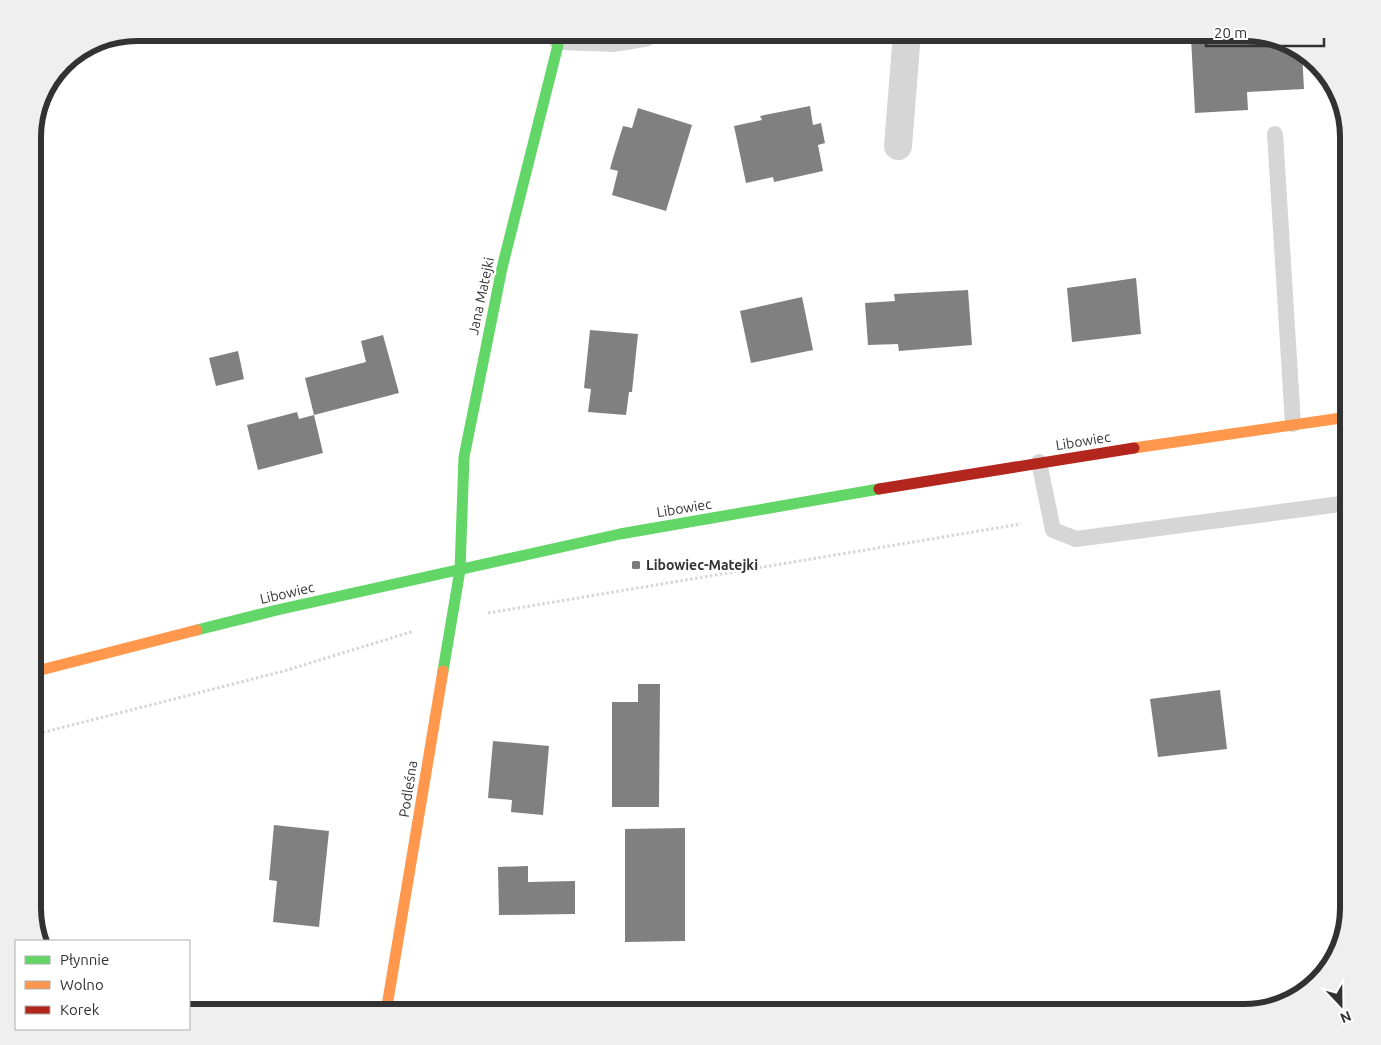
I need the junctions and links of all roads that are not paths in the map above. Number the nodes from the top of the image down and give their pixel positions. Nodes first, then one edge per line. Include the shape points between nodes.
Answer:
1 (558, 41) edge
2 (906, 41) edge
3 (1275, 134) dead end
4 (898, 146) dead end
5 (1340, 418) edge
6 (1293, 424) junction
7 (1039, 462) junction
8 (1340, 504) edge
9 (460, 570) junction
10 (41, 670) edge
11 (387, 1004) edge

1 - 9 street, Jana Matejki via 502,268 464,456
2 - 4 street
3 - 6 lane
5 - 6 street, Libowiec
6 - 7 street, Libowiec
7 - 8 lane via 1053,530 1076,539
7 - 9 street, Libowiec via 620,534
9 - 10 street, Libowiec via 277,610
9 - 11 street, Podleśna

